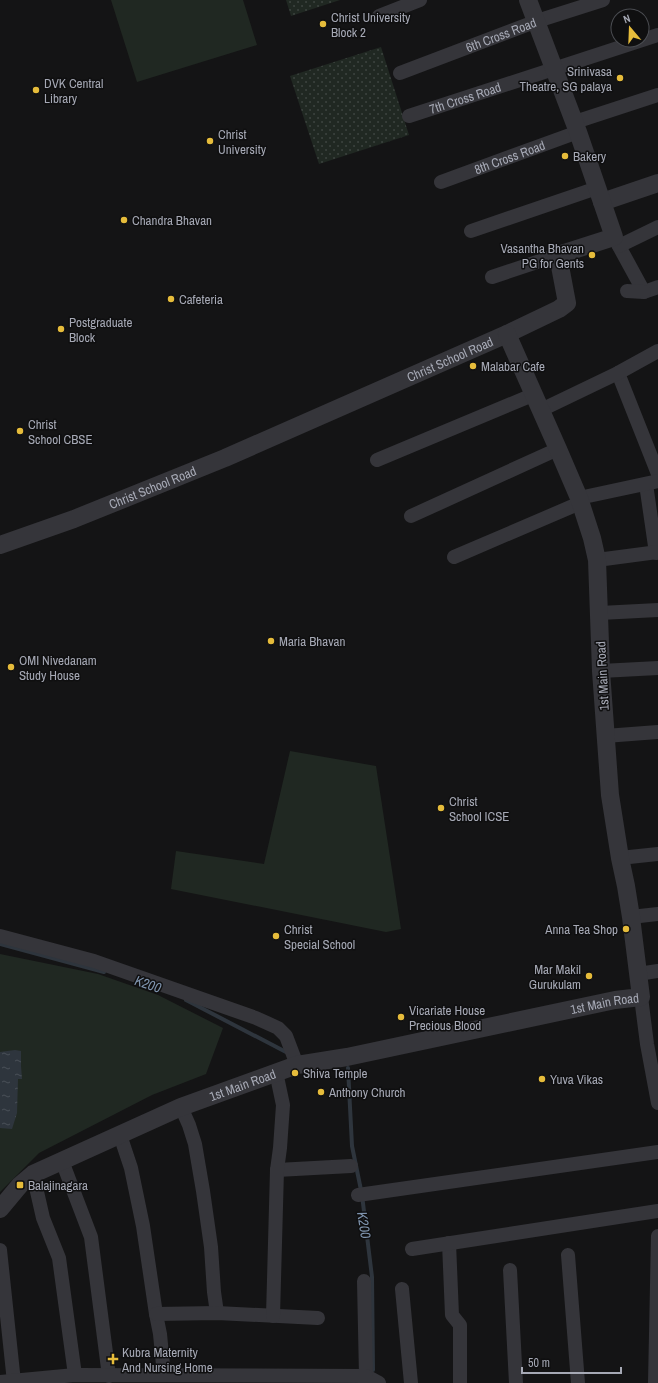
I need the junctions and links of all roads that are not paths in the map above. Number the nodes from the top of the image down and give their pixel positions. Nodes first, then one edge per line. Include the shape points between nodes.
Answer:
1 (420, 0) edge
2 (528, 0) edge
3 (603, 0) edge
4 (380, 16) dead end
5 (536, 21) junction
6 (658, 35) edge
7 (554, 68) junction
8 (400, 72) dead end
9 (658, 95) edge
10 (409, 116) dead end
11 (576, 127) junction
12 (441, 182) dead end
13 (658, 183) edge
14 (600, 195) junction
15 (658, 227) edge
16 (471, 231) dead end
17 (616, 241) junction
18 (561, 254) junction
19 (492, 277) dead end
20 (658, 287) edge
21 (627, 291) dead end
22 (644, 292) junction
23 (507, 334) junction
24 (658, 351) edge
25 (618, 373) junction
26 (538, 402) junction
27 (558, 449) junction
28 (377, 460) dead end
29 (658, 474) edge
30 (652, 483) edge
31 (580, 501) junction
32 (411, 516) dead end
33 (0, 545) edge
34 (657, 552) edge
35 (454, 557) dead end
36 (597, 560) junction
37 (658, 610) edge
38 (600, 613) junction
39 (658, 668) edge
40 (601, 671) junction
41 (658, 732) edge
42 (605, 736) junction
43 (658, 854) edge
44 (620, 858) junction
45 (658, 914) edge
46 (631, 917) junction
47 (0, 936) edge
48 (658, 971) edge
49 (638, 974) junction
50 (642, 996) junction
51 (653, 1043) edge
52 (297, 1065) junction
53 (276, 1072) junction
54 (658, 1103) edge
55 (181, 1107) junction
56 (120, 1135) junction
57 (658, 1152) edge
58 (62, 1161) junction
59 (351, 1166) dead end
60 (277, 1170) junction
61 (33, 1174) junction
62 (358, 1195) dead end
63 (0, 1209) edge
64 (658, 1211) edge
65 (658, 1236) edge
66 (449, 1243) junction
67 (412, 1249) dead end
68 (0, 1250) edge
69 (568, 1255) dead end
70 (658, 1263) edge
71 (510, 1270) dead end
72 (364, 1281) dead end
73 (402, 1289) dead end
74 (217, 1313) junction
75 (156, 1314) junction
76 (273, 1316) junction
77 (318, 1318) dead end
78 (658, 1325) edge
79 (75, 1375) junction
80 (164, 1375) junction
81 (109, 1376) junction
82 (366, 1380) edge
83 (0, 1382) edge
84 (14, 1382) junction
85 (379, 1383) edge
86 (411, 1383) edge
87 (460, 1383) edge
88 (516, 1383) edge
89 (578, 1383) edge
90 (656, 1383) edge

1 - 4 street
2 - 5 street
3 - 5 street, 6th Cross Road
5 - 7 street
5 - 8 street, 6th Cross Road
6 - 7 street, 7th Cross Road
7 - 10 street, 7th Cross Road
7 - 11 street
9 - 11 street, 8th Cross Road
11 - 12 street, 8th Cross Road
11 - 14 street
13 - 14 street
14 - 16 street
14 - 17 street
15 - 17 street
17 - 18 street
17 - 22 street
18 - 19 street
18 - 23 street, Christ School Road via 560,266 567,303
20 - 22 street
21 - 22 street
23 - 26 street, 1st Main Road
23 - 33 street, Christ School Road via 225,458 74,519
24 - 25 street
25 - 26 street
25 - 29 street
26 - 27 street, 1st Main Road
26 - 28 street
27 - 31 street, 1st Main Road
27 - 32 street
30 - 31 street
30 - 34 street
31 - 35 street
31 - 36 street, 1st Main Road
34 - 36 street
36 - 38 street, 1st Main Road
37 - 38 street
38 - 40 street, 1st Main Road
39 - 40 street
40 - 42 street, 1st Main Road
41 - 42 street
42 - 44 street, 1st Main Road via 610,795
43 - 44 street
44 - 46 street, 1st Main Road
45 - 46 street
46 - 49 street, 1st Main Road
47 - 52 street via 94,961 256,1018 278,1028 286,1036
48 - 49 street
49 - 50 street, 1st Main Road
50 - 51 street
50 - 52 street, 1st Main Road
51 - 54 street
52 - 53 street, 1st Main Road
53 - 55 street, 1st Main Road
53 - 60 street via 283,1105
55 - 56 street, 1st Main Road
55 - 74 street via 195,1144 211,1247
56 - 58 street, 1st Main Road
56 - 75 street via 131,1168
57 - 62 street
58 - 61 street, 1st Main Road
58 - 81 street via 91,1237
59 - 60 street
60 - 76 street
61 - 63 street, 1st Main Road
61 - 79 street via 43,1218 59,1258
64 - 66 street
65 - 70 street
66 - 67 street
66 - 87 street via 452,1315 460,1325
68 - 84 street
69 - 89 street
70 - 78 street
71 - 88 street
72 - 82 street
73 - 86 street
74 - 75 street
74 - 76 street
75 - 80 street
76 - 77 street
78 - 90 street
79 - 81 street
79 - 84 street
80 - 81 street
80 - 82 street
82 - 85 street
83 - 84 street

